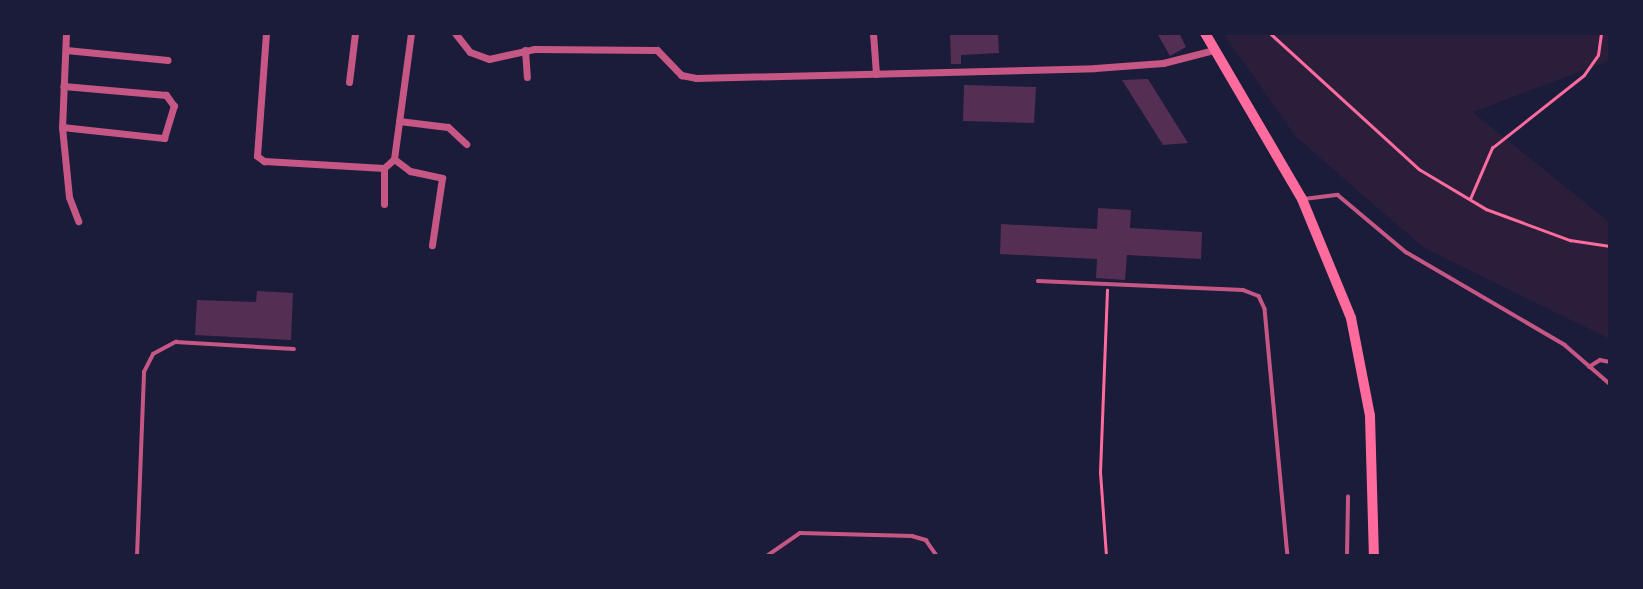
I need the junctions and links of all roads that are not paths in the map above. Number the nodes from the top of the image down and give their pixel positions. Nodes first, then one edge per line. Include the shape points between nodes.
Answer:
1 (66, 33) edge
2 (266, 33) edge
3 (355, 33) edge
4 (411, 33) edge
5 (455, 33) edge
6 (873, 33) edge
7 (1205, 33) edge
8 (66, 50) junction
9 (525, 50) junction
10 (1214, 50) junction
11 (168, 60) dead end
12 (876, 74) junction
13 (527, 77) dead end
14 (349, 82) dead end
15 (64, 86) junction
16 (399, 121) junction
17 (62, 127) junction
18 (466, 144) dead end
19 (394, 159) junction
20 (384, 168) junction
21 (1302, 199) junction
22 (384, 204) dead end
23 (78, 221) dead end
24 (432, 245) dead end
25 (1038, 281) dead end
26 (295, 349) dead end
27 (1610, 362) edge
28 (1589, 367) junction
29 (1610, 384) edge
30 (1348, 497) dead end
31 (137, 556) edge
32 (767, 556) edge
33 (937, 556) edge
34 (1288, 556) edge
35 (1347, 556) edge
36 (1374, 556) edge

1 - 8 street
2 - 20 street via 257,156 264,161
3 - 14 street
4 - 16 street
5 - 9 street via 470,52 483,58
6 - 12 street
7 - 10 main road
8 - 11 street
8 - 15 street
9 - 12 street via 657,50 681,75 696,78
9 - 13 street
10 - 12 street via 1150,65
10 - 21 main road
15 - 17 street
15 - 17 street via 166,95 174,106 164,138
16 - 18 street via 448,127
16 - 19 street
17 - 23 street via 69,197
19 - 20 street
19 - 24 street via 411,171 442,178
20 - 22 street
21 - 28 lane via 1338,195 1406,252 1565,345
21 - 36 main road via 1340,287 1366,378 1373,447
25 - 34 lane via 1253,292 1263,303
26 - 31 lane via 176,342 153,354 144,372
27 - 28 lane via 1600,360
28 - 29 lane
30 - 35 lane
32 - 33 lane via 800,533 912,536 926,540

